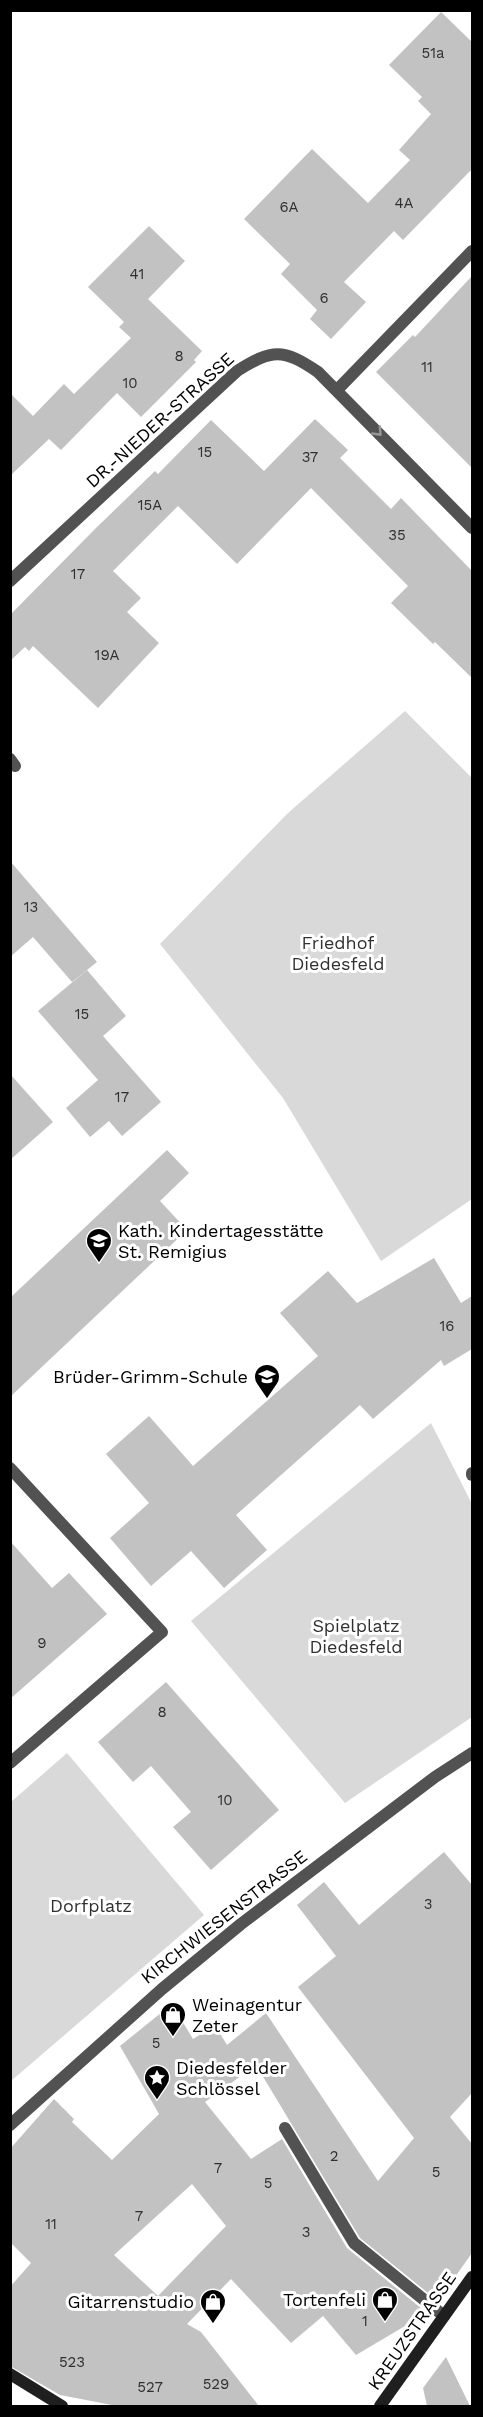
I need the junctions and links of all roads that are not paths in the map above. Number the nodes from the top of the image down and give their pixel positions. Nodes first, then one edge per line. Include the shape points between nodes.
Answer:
1 (472, 251) edge
2 (338, 390) junction
3 (472, 528) edge
4 (10, 581) edge
5 (10, 1468) edge
6 (472, 1753) edge
7 (10, 1763) edge
8 (10, 2125) edge
9 (285, 2128) dead end
10 (472, 2277) edge
11 (444, 2316) junction
12 (10, 2374) edge
13 (62, 2406) edge
14 (380, 2406) edge

1 - 2 street
2 -> 3 street, DR.-NIEDER-STRASSE
2 - 4 street, DR.-NIEDER-STRASSE via 318,372 289,356 275,353 255,360 237,371
5 - 7 street via 162,1632
6 - 8 street, KIRCHWIESENSTRASSE via 241,1924
9 - 11 street via 354,2243
10 - 11 street, KREUZSTRASSE
11 - 14 street, KREUZSTRASSE
12 - 13 street

